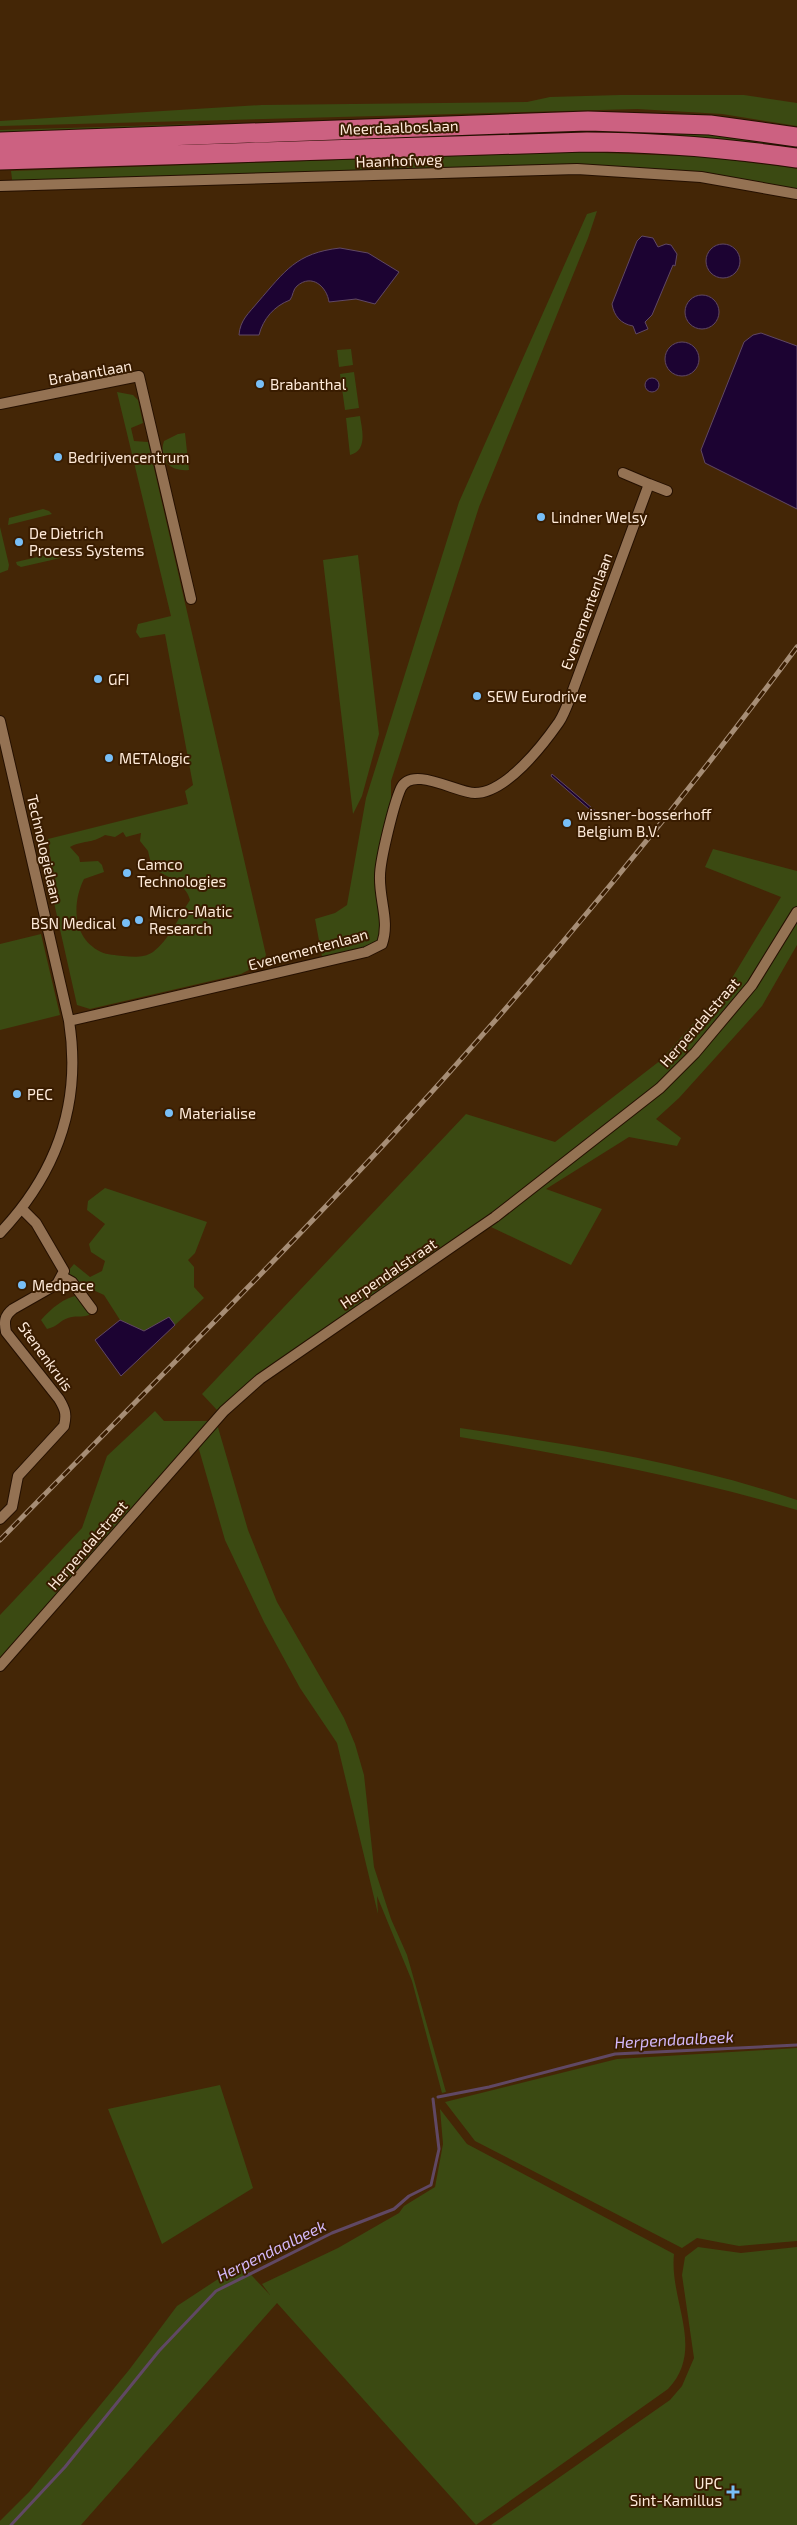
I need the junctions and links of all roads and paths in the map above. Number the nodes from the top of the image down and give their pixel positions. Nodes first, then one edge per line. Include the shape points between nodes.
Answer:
1 (797, 137) edge
2 (0, 142) edge
3 (797, 158) edge
4 (0, 160) edge
5 (0, 186) edge
6 (797, 194) edge
7 (2, 403) edge
8 (623, 474) dead end
9 (649, 484) junction
10 (667, 491) dead end
11 (191, 599) dead end
12 (0, 721) edge
13 (797, 912) edge
14 (69, 1021) junction
15 (22, 1209) junction
16 (0, 1232) edge
17 (63, 1277) junction
18 (92, 1309) dead end
19 (0, 1519) edge
20 (0, 1666) edge

1 - 2 highway, Meerdaalboslaan via 710,125 588,121
3 - 4 highway, Meerdaalboslaan via 708,146 588,142
5 - 6 street, Haanhofweg via 577,169 700,177
7 - 11 street, Brabantlaan via 139,376
8 - 9 street
9 - 10 street
9 - 14 street, Evenementenlaan via 560,721 512,778 493,788 475,793 421,778 407,780 402,786 391,819 380,875 386,926 382,944 366,952
12 - 14 street, Technologielaan
13 - 20 street, Herpendalstraat via 752,985 674,1075 495,1217 260,1379 224,1411
14 - 15 street, Technologielaan via 73,1061 69,1106 48,1168
15 - 16 street, Technologielaan
15 - 17 street via 36,1223 61,1263
17 - 18 street via 72,1282
17 - 19 street, Stenenkruis via 57,1284 6,1314 6,1332 59,1398 67,1417 64,1426 18,1476 12,1507

